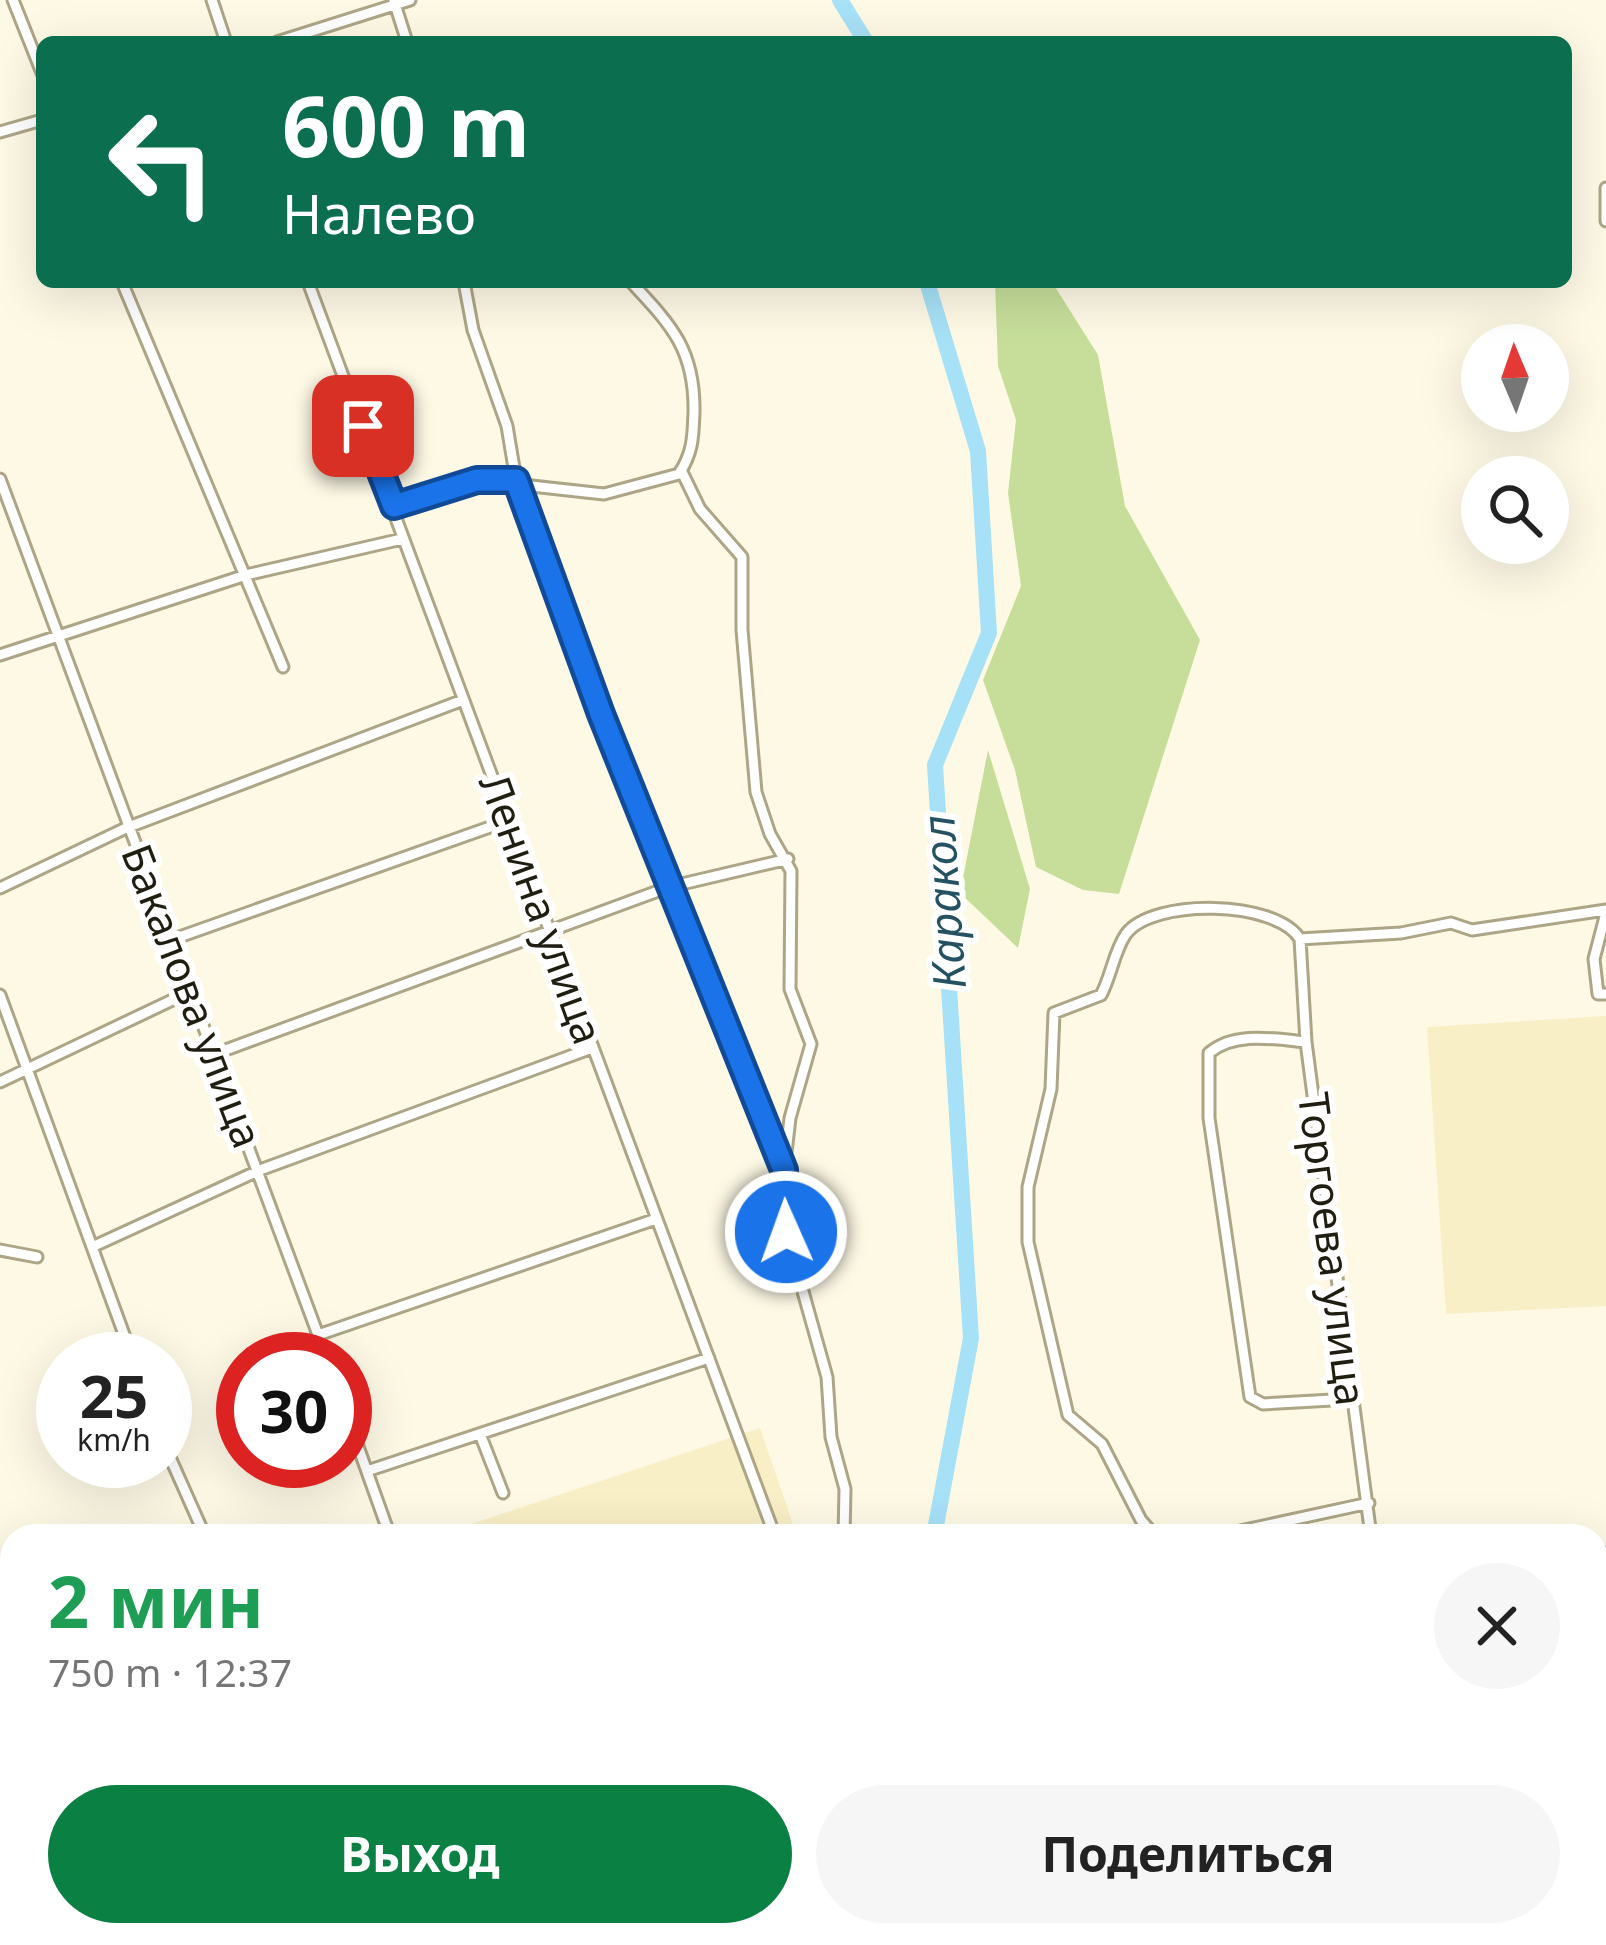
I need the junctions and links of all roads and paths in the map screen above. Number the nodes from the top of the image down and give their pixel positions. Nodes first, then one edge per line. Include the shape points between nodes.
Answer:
1 (13, 0) edge
2 (212, 0) edge
3 (410, 0) edge
4 (394, 2) edge
5 (224, 36) edge
6 (295, 36) edge
7 (405, 36) edge
8 (36, 58) edge
9 (36, 122) edge
10 (0, 132) edge
11 (1606, 188) edge
12 (1606, 221) edge
13 (125, 288) edge
14 (310, 288) edge
15 (465, 288) edge
16 (637, 288) edge
17 (681, 470) junction
18 (0, 479) edge
19 (516, 480) junction
20 (394, 506) junction
21 (402, 538) junction
22 (246, 574) junction
23 (55, 634) junction
24 (0, 655) edge
25 (283, 667) dead end
26 (463, 700) junction
27 (508, 820) junction
28 (126, 828) junction
29 (788, 859) junction
30 (669, 887) junction
31 (0, 888) edge
32 (1606, 912) edge
33 (550, 934) junction
34 (1300, 939) junction
35 (168, 941) junction
36 (187, 993) junction
37 (1602, 994) edge
38 (0, 995) edge
39 (1306, 1042) junction
40 (592, 1048) junction
41 (212, 1054) junction
42 (27, 1069) junction
43 (0, 1082) edge
44 (260, 1170) junction
45 (784, 1170) junction
46 (656, 1219) junction
47 (92, 1247) junction
48 (0, 1250) edge
49 (37, 1257) dead end
50 (123, 1332) edge
51 (317, 1332) edge
52 (327, 1332) edge
53 (709, 1358) junction
54 (1350, 1399) junction
55 (480, 1434) junction
56 (372, 1469) edge
57 (372, 1485) edge
58 (184, 1488) edge
59 (503, 1493) dead end
60 (1369, 1503) junction
61 (200, 1524) edge
62 (386, 1524) edge
63 (771, 1524) edge
64 (844, 1524) edge
65 (1145, 1524) edge
66 (1272, 1524) edge
67 (1370, 1524) edge

1 - 8 street
2 - 5 street
3 - 4 street
4 - 6 street
4 - 7 street
9 - 10 street
11 - 12 street
13 - 22 street
14 - 20 street, Ленина улица
15 - 19 street
16 - 17 street via 694,369 693,452
17 - 19 street via 604,494
17 - 29 street via 700,509 742,557 756,791
18 - 23 street, Бакалова улица
19 - 20 street via 477,480
19 - 30 street
20 - 21 street, Ленина улица
21 - 22 street
21 - 26 street, Ленина улица
22 - 23 street
22 - 25 street
23 - 24 street
23 - 28 street, Бакалова улица
26 - 27 street, Ленина улица
26 - 28 street
27 - 33 street, Ленина улица
27 - 35 street
28 - 31 street
28 - 35 street, Бакалова улица
29 - 30 street
29 - 45 street via 790,989 811,1050
30 - 33 street
30 - 45 street
32 - 34 street via 1472,930 1451,923
32 - 37 street via 1594,959
33 - 40 street, Ленина улица
33 - 41 street
34 - 39 street, Торгоева улица
34 - 65 street via 1292,926 1246,909 1161,918 1126,934 1101,995 1054,1013 1051,1089 1028,1187 1028,1242 1068,1415 1102,1444
35 - 36 street, Бакалова улица
36 - 41 street, Бакалова улица
36 - 42 street
38 - 42 street
39 - 54 street, Торгоева улица
39 - 54 street via 1217,1046 1209,1053 1209,1118 1250,1397 1263,1404
40 - 44 street
40 - 46 street, Ленина улица
41 - 44 street, Бакалова улица
42 - 43 street
42 - 47 street
44 - 47 street
44 - 51 street, Бакалова улица
45 - 64 street via 791,1260 827,1377
46 - 52 street
46 - 53 street, Ленина улица
47 - 50 street
48 - 49 street
53 - 55 street
53 - 63 street, Ленина улица
54 - 60 street, Торгоева улица
55 - 56 street
55 - 59 street
57 - 62 street
58 - 61 street
60 - 66 street
60 - 67 street, Торгоева улица

